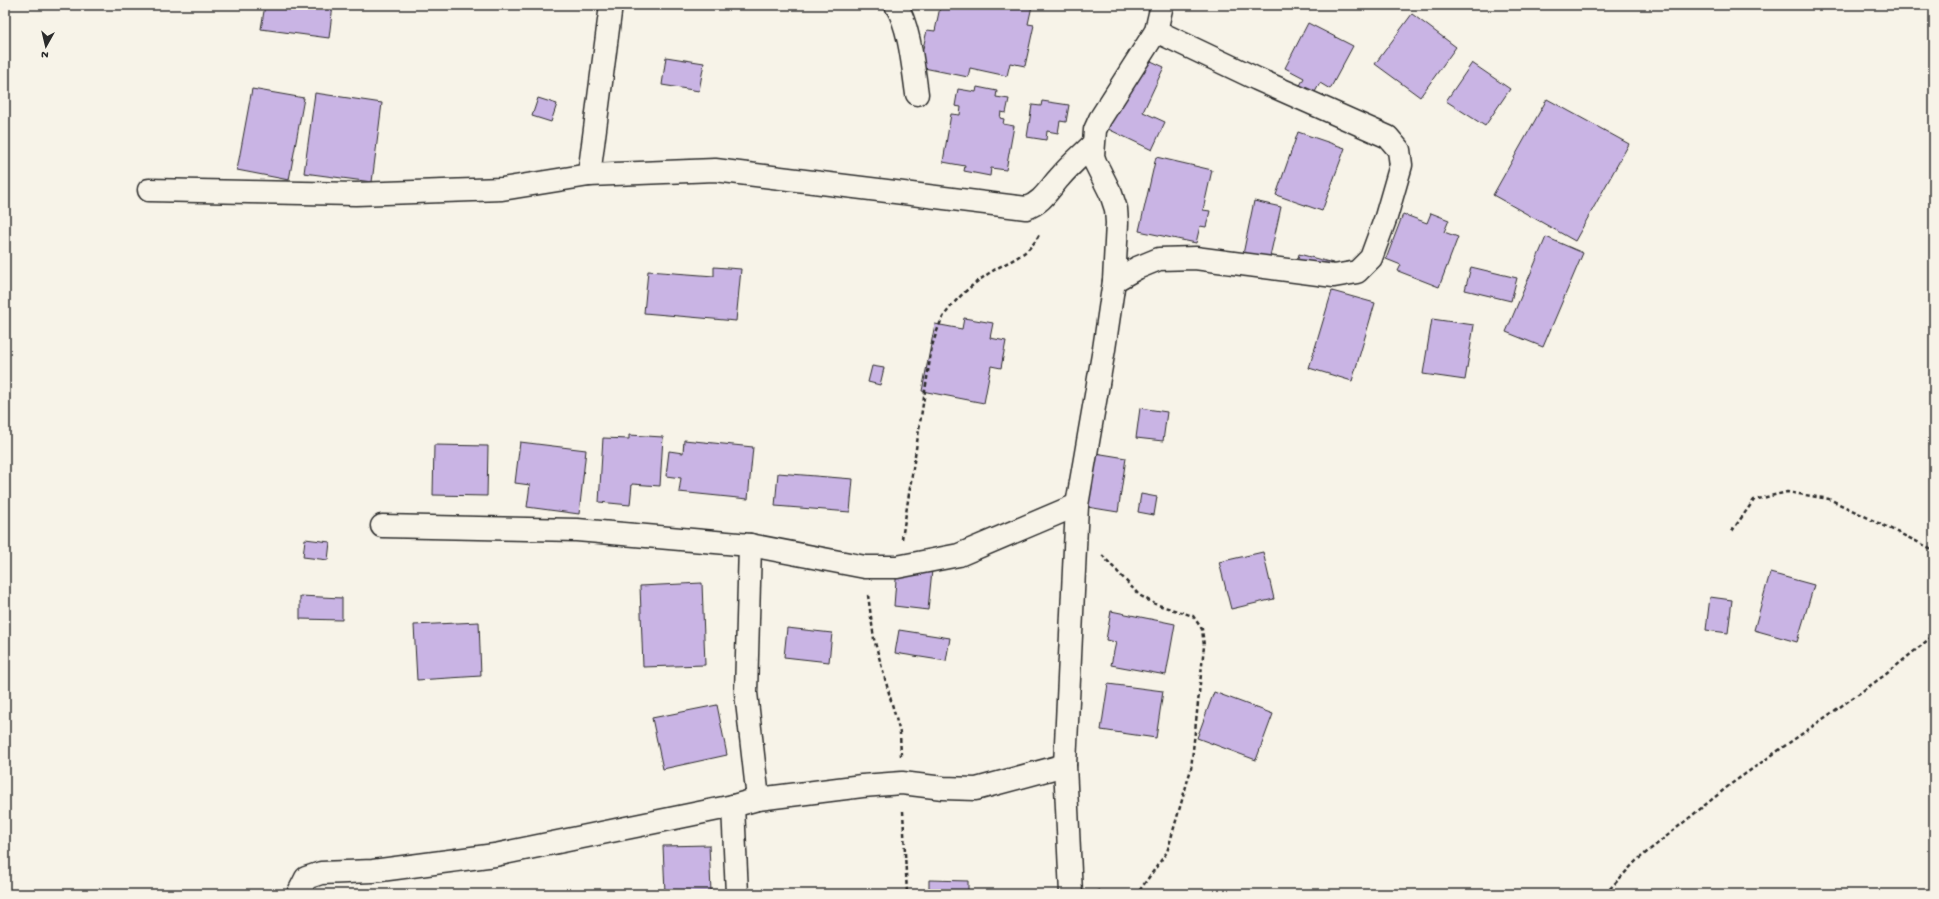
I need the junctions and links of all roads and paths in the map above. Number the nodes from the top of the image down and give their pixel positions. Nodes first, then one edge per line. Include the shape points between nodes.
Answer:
1 (611, 5) edge
2 (896, 5) edge
3 (1162, 5) edge
4 (1156, 31) junction
5 (917, 94) dead end
6 (1093, 144) junction
7 (589, 175) junction
8 (149, 190) dead end
9 (1041, 199) junction
10 (1114, 281) junction
11 (1077, 505) junction
12 (382, 526) dead end
13 (1076, 526) junction
14 (1732, 531) dead end
15 (750, 545) junction
16 (1934, 550) edge
17 (865, 567) junction
18 (897, 567) junction
19 (1934, 635) edge
20 (1065, 765) junction
21 (902, 783) junction
22 (758, 799) junction
23 (733, 806) junction
24 (298, 894) edge
25 (737, 894) edge
26 (907, 894) edge
27 (1071, 894) edge
28 (1137, 894) edge
29 (1605, 894) edge

1 - 7 street
2 - 5 street via 902,14
3 - 4 street
4 - 6 street via 1100,119
4 - 10 street via 1388,137 1399,150 1401,165 1386,217 1370,258 1357,272 1334,276 1195,258 1159,259
6 - 9 street
6 - 10 street via 1095,162 1116,209
7 - 8 street via 502,189 379,193
7 - 9 street via 715,170 1026,208
9 - 18 path via 1043,227 1034,246 990,273 955,300 942,320 932,346
10 - 11 street
11 - 13 street
11 - 18 street via 959,556
12 - 15 street via 577,530
13 - 20 street
13 - 28 path via 1139,596 1193,616 1202,629 1204,646 1191,769 1167,852
14 - 16 path via 1754,500 1786,492 1829,499
15 - 17 street
15 - 22 street via 746,693
17 - 18 street
17 - 21 path via 874,639 900,733
19 - 29 path via 1885,675 1731,784 1636,861
20 - 21 street via 976,789
20 - 27 street
21 - 22 street
21 - 26 path
22 - 23 street
23 - 24 street via 495,855 373,871 321,873 306,878
23 - 25 street

